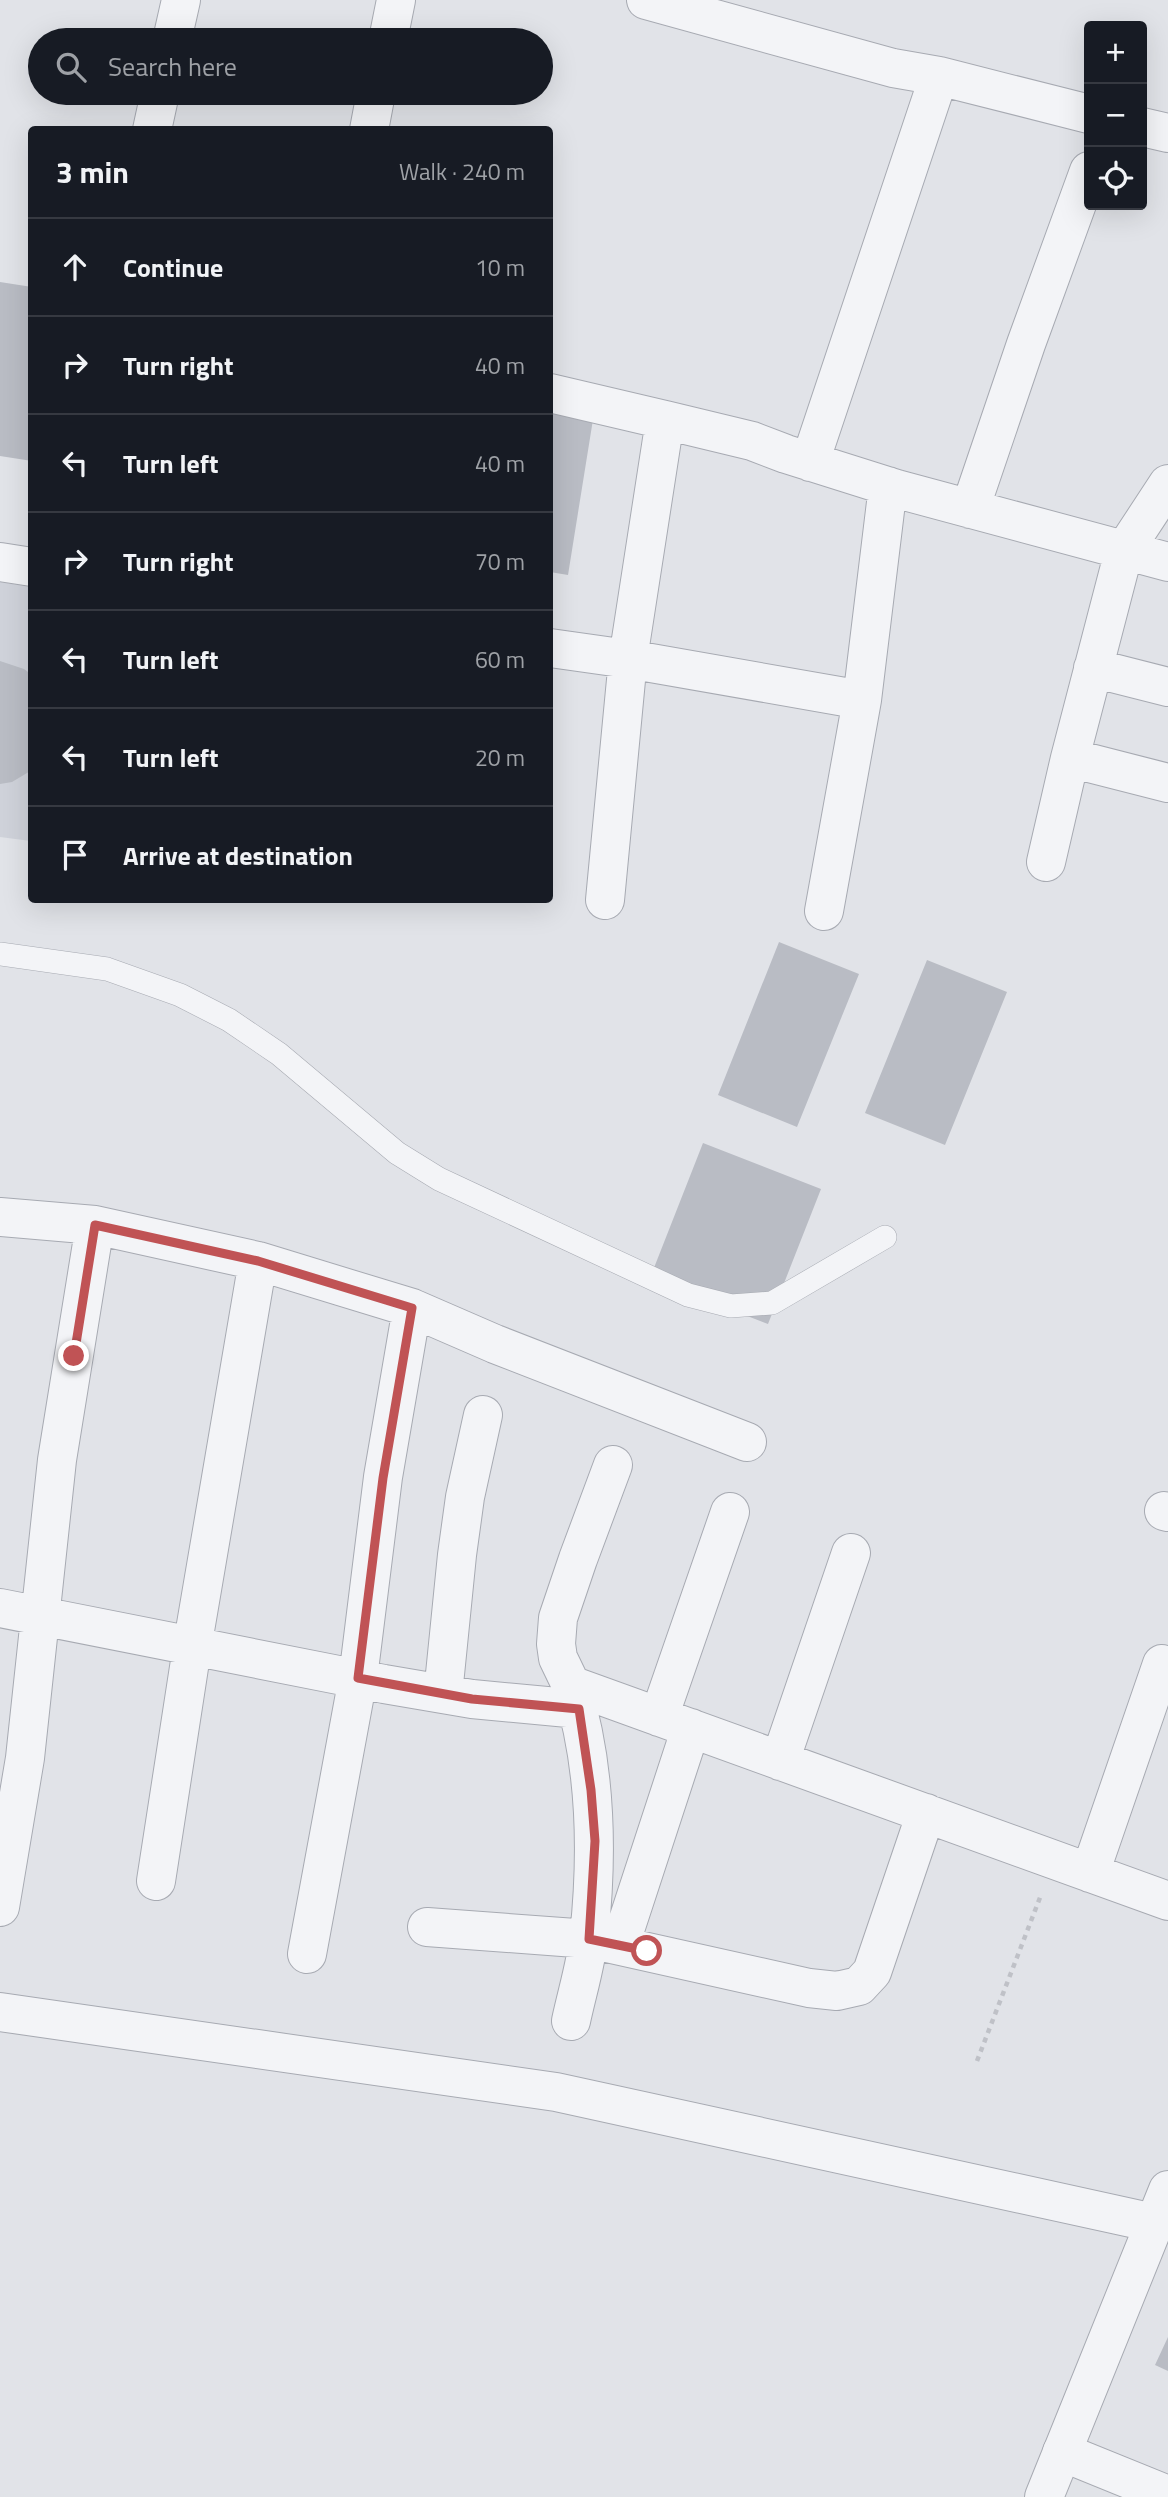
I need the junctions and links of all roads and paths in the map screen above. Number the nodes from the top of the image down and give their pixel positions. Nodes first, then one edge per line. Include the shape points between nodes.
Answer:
1 (181, 0) edge
2 (396, 0) edge
3 (646, 0) edge
4 (175, 28) edge
5 (390, 28) edge
6 (939, 76) junction
7 (157, 105) edge
8 (374, 105) edge
9 (1084, 113) edge
10 (153, 126) edge
11 (370, 126) edge
12 (1147, 128) edge
13 (1168, 133) edge
14 (1084, 185) edge
15 (553, 394) edge
16 (665, 420) junction
17 (810, 462) junction
18 (1168, 484) edge
19 (888, 486) junction
20 (970, 509) junction
21 (1124, 551) junction
22 (0, 562) edge
23 (1168, 562) edge
24 (28, 566) edge
25 (553, 648) edge
26 (628, 659) junction
27 (1093, 668) junction
28 (1168, 687) edge
29 (863, 701) junction
30 (1070, 758) junction
31 (1168, 783) edge
32 (1046, 862) dead end
33 (605, 900) dead end
34 (824, 911) dead end
35 (0, 954) edge
36 (0, 1217) edge
37 (95, 1225) junction
38 (885, 1237) dead end
39 (258, 1261) junction
40 (412, 1308) junction
41 (483, 1415) dead end
42 (747, 1442) dead end
43 (612, 1465) dead end
44 (730, 1512) dead end
45 (851, 1553) dead end
46 (0, 1608) edge
47 (40, 1616) junction
48 (192, 1648) junction
49 (1162, 1664) dead end
50 (358, 1678) junction
51 (443, 1694) junction
52 (575, 1697) junction
53 (675, 1722) junction
54 (780, 1761) junction
55 (926, 1814) junction
56 (1054, 1861) junction
57 (1090, 1873) junction
58 (156, 1881) dead end
59 (1168, 1901) edge
60 (0, 1907) edge
61 (427, 1927) dead end
62 (605, 1942) junction
63 (307, 1954) dead end
64 (0, 2012) edge
65 (571, 2021) dead end
66 (977, 2061) dead end
67 (1161, 2206) edge
68 (1062, 2452) junction
69 (1168, 2495) edge
70 (1044, 2497) edge

1 - 4 street
2 - 5 street
3 - 6 street via 893,68
6 - 9 street
6 - 17 street
7 - 10 street
8 - 11 street
12 - 13 street
14 - 20 street
15 - 16 street
16 - 17 street via 752,441
16 - 26 street
17 - 19 street
18 - 21 street
19 - 20 street
19 - 29 street
20 - 21 street
21 - 23 street
21 - 27 street
22 - 24 street
25 - 26 street
26 - 29 street
26 - 33 street
27 - 28 street
27 - 30 street
29 - 34 street
30 - 31 street
30 - 32 street
35 - 38 lane via 107,969 180,995 229,1020 279,1054 397,1153 439,1179 688,1295 731,1306 772,1303
36 - 37 street
37 - 39 street
37 - 47 street via 57,1460
39 - 40 street
39 - 48 street
40 - 42 street
40 - 50 street via 383,1478
41 - 51 street via 465,1497
43 - 52 street via 558,1618 558,1658
44 - 53 street
45 - 54 street
46 - 47 street
47 - 48 street
47 - 60 street via 25,1758
48 - 50 street
48 - 58 street
49 - 57 street
50 - 51 street
50 - 63 street
51 - 52 street via 472,1699
52 - 53 street
52 - 62 street via 591,1790
53 - 54 street
53 - 62 street
54 - 55 street
55 - 56 street
55 - 62 street via 872,1972 859,1986 837,1991 808,1987
56 - 57 street
56 - 66 path
57 - 59 street
61 - 62 street
62 - 65 street
64 - 67 street via 556,2092
67 - 68 street
68 - 69 street
68 - 70 street

